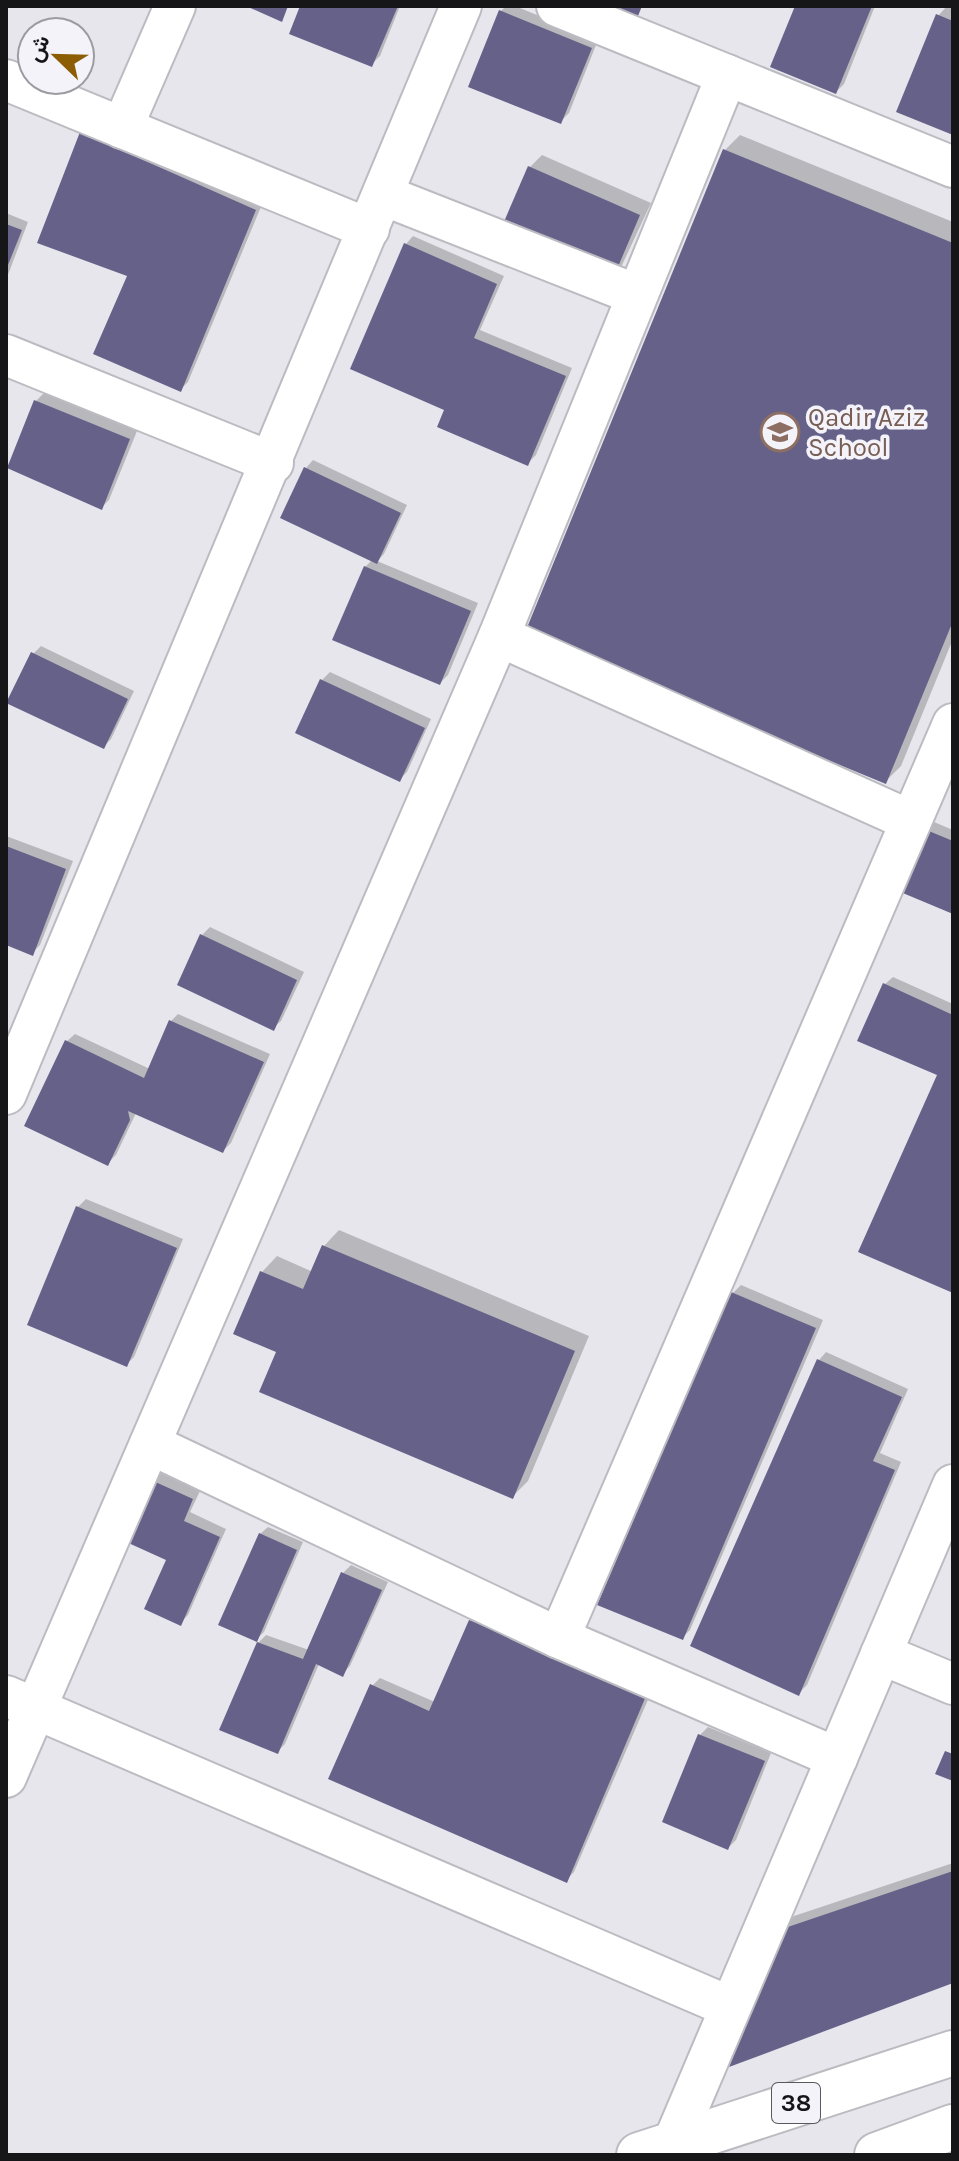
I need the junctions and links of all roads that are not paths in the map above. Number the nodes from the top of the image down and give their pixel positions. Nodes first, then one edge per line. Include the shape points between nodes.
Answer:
1 (175, 6) edge
2 (461, 6) edge
3 (557, 6) edge
4 (727, 75) junction
5 (6, 80) edge
6 (122, 128) junction
7 (953, 167) edge
8 (376, 212) junction
9 (637, 295) junction
10 (6, 355) edge
11 (273, 463) junction
12 (499, 636) junction
13 (953, 724) edge
14 (911, 821) junction
15 (6, 1094) edge
16 (150, 1444) junction
17 (953, 1485) edge
18 (559, 1638) junction
19 (881, 1654) junction
20 (953, 1684) edge
21 (21, 1702) edge
22 (837, 1758) junction
23 (6, 1777) edge
24 (730, 2007) junction
25 (953, 2053) edge
26 (953, 2127) edge
27 (656, 2149) edge
28 (877, 2155) edge

1 - 6 street
2 - 8 street
3 - 4 street
4 - 7 street
4 - 9 street
5 - 6 street
6 - 8 street
8 - 9 street
8 - 11 street
9 - 12 street
10 - 11 street
11 - 15 street
12 - 14 street
12 - 16 street
13 - 14 street
14 - 18 street
16 - 18 street
16 - 21 street
17 - 19 street
18 - 22 street
19 - 20 street
19 - 22 street
21 - 23 street
21 - 24 street
22 - 24 street
24 - 27 street
25 - 27 main road, 38
26 - 28 main road

